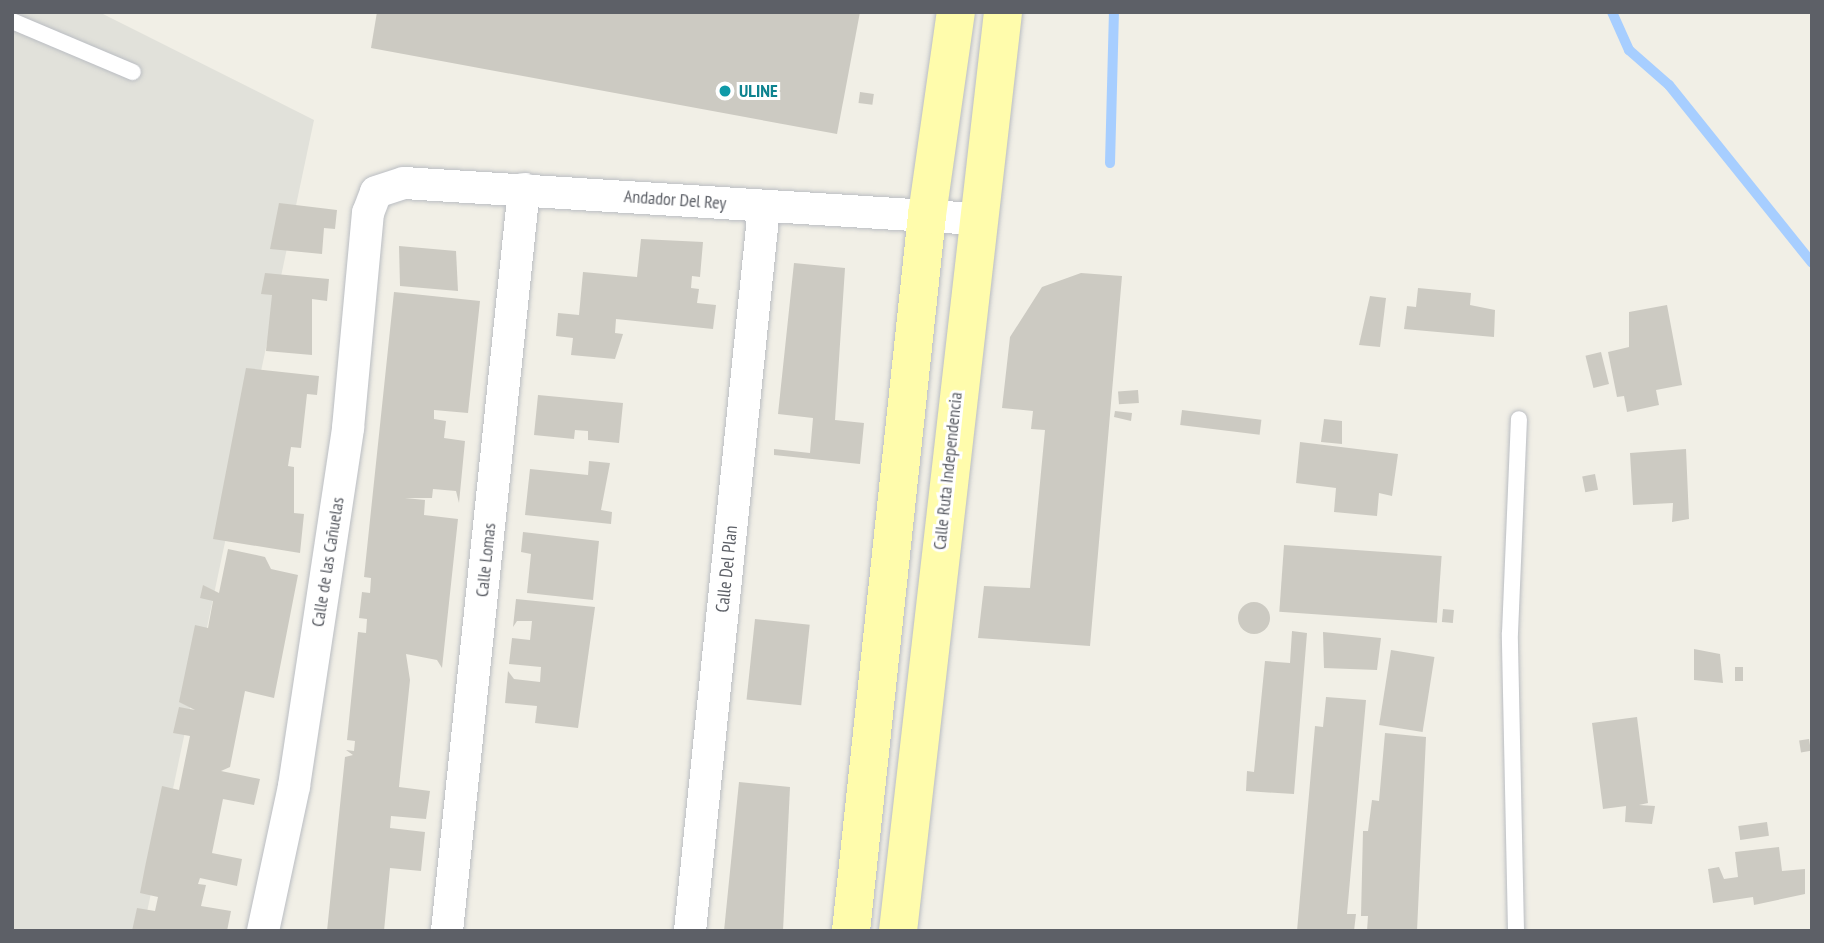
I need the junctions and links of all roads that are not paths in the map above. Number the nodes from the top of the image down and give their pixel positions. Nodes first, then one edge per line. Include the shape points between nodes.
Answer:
1 (956, 12) edge
2 (1003, 12) edge
3 (12, 21) edge
4 (133, 72) dead end
5 (524, 189) junction
6 (376, 192) joint
7 (764, 207) junction
8 (927, 215) junction
9 (975, 219) junction
10 (1519, 419) dead end
11 (263, 931) edge
12 (447, 931) edge
13 (690, 931) edge
14 (851, 931) edge
15 (898, 931) edge
16 (1516, 931) edge

1 - 8 main road
2 - 9 main road, Calle Ruta Independencia
3 - 4 lane
5 - 6 street, Andador Del Rey via 404,183
5 - 7 street, Andador Del Rey
5 - 12 street, Calle Lomas
6 - 11 street, Calle de las Cañuelas via 368,213 348,428 300,745
7 - 8 street, Andador Del Rey
7 - 13 street, Calle Del Plan
8 - 9 street, Andador Del Rey
8 - 14 main road
9 - 15 main road, Calle Ruta Independencia
10 - 16 lane via 1510,633

